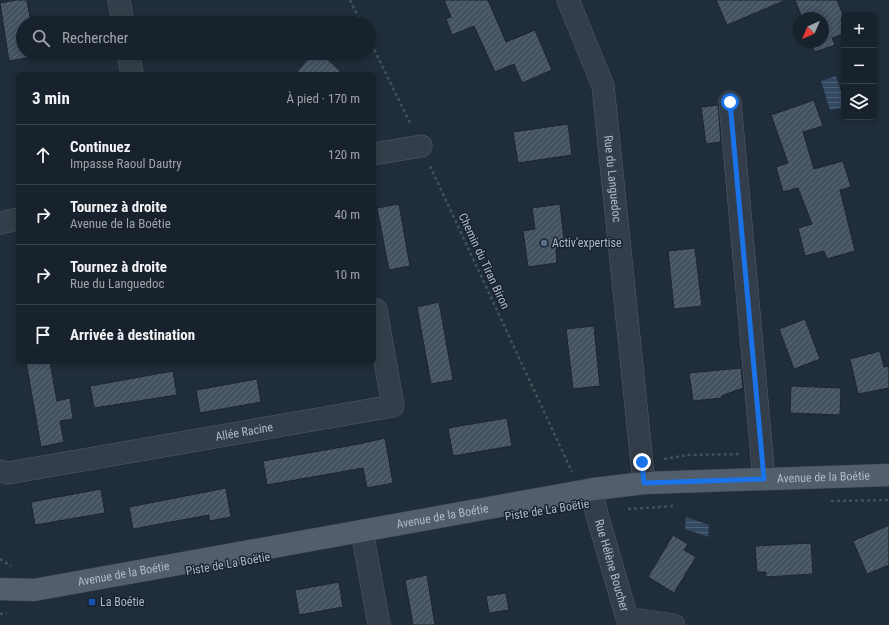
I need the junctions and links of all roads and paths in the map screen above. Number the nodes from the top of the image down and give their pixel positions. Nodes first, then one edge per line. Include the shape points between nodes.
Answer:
1 (119, 0) edge
2 (350, 0) edge
3 (568, 0) edge
4 (122, 16) edge
5 (358, 16) edge
6 (376, 53) edge
7 (129, 60) edge
8 (132, 72) edge
9 (730, 102) dead end
10 (421, 146) junction
11 (376, 154) edge
12 (16, 219) edge
13 (0, 223) edge
14 (376, 310) dead end
15 (0, 470) edge
16 (889, 475) edge
17 (764, 479) junction
18 (644, 483) junction
19 (585, 491) junction
20 (889, 500) edge
21 (826, 501) dead end
22 (679, 506) dead end
23 (596, 511) junction
24 (362, 531) junction
25 (0, 590) edge
26 (8, 613) dead end
27 (0, 614) edge
28 (379, 625) edge
29 (674, 625) edge

1 - 4 street
2 - 5 path
3 - 18 street, Rue du Languedoc via 603,86
6 - 10 path, Chemin du Tiran Biron
7 - 8 street
9 - 17 street
10 - 11 street
10 - 19 path, Chemin du Tiran Biron via 573,475
12 - 13 street
14 - 15 street, Allée Racine via 393,406 8,474
16 - 17 main road, Avenue de la Boétie
17 - 18 main road, Avenue de la Boétie
18 - 19 main road, Avenue de la Boétie
19 - 23 street, Rue Hélène Boucher
19 - 24 main road, Avenue de la Boétie
20 - 21 path
22 - 23 path, Piste de La Boëtie
23 - 29 street, Rue Hélène Boucher via 627,618
24 - 25 main road, Avenue de la Boétie via 34,590
24 - 28 street
26 - 27 path

